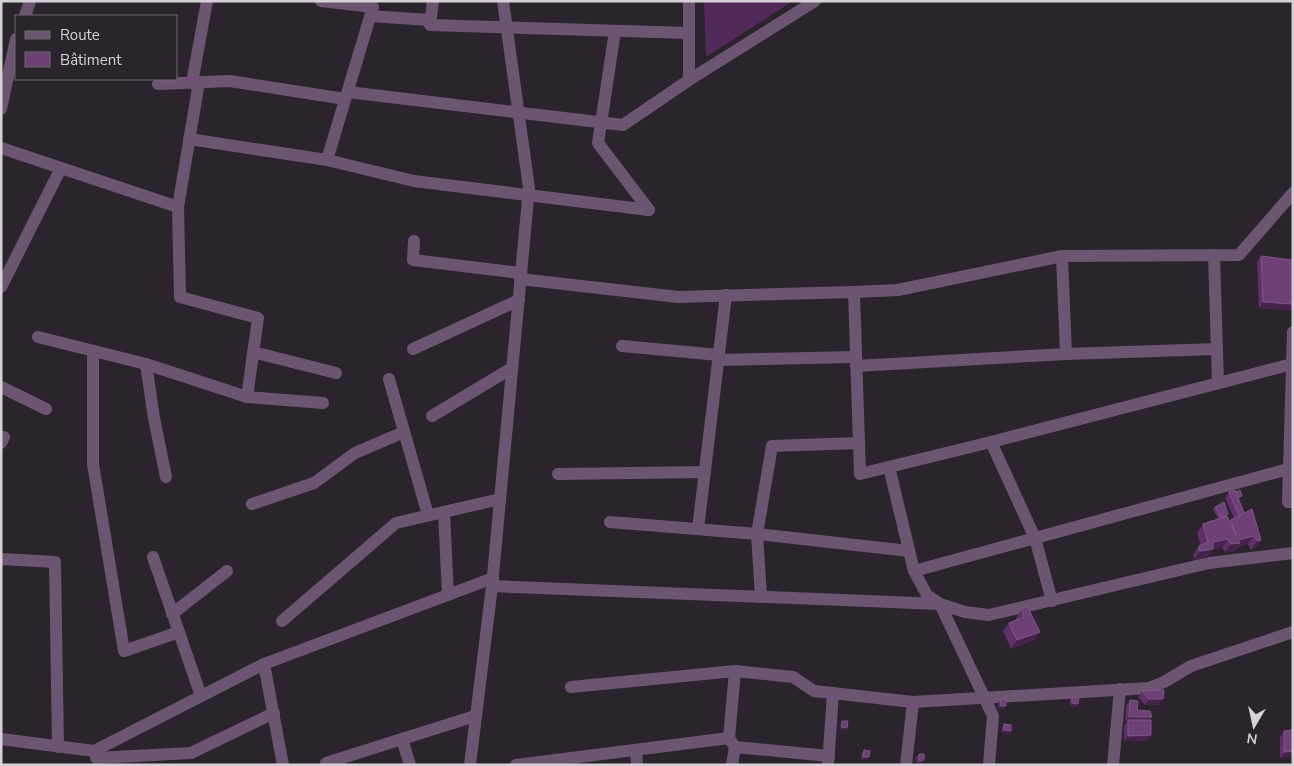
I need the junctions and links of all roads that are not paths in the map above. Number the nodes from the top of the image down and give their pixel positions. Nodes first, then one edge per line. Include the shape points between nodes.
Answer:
1 (30, 1) edge
2 (208, 1) edge
3 (320, 1) edge
4 (433, 1) edge
5 (503, 1) edge
6 (689, 1) edge
7 (814, 1) edge
8 (25, 15) edge
9 (370, 16) junction
10 (430, 20) junction
11 (506, 27) junction
12 (615, 30) junction
13 (689, 33) junction
14 (15, 41) edge
15 (1, 42) edge
16 (15, 46) edge
17 (689, 80) junction
18 (196, 82) junction
19 (158, 84) dead end
20 (347, 96) junction
21 (1, 109) edge
22 (518, 112) junction
23 (601, 122) junction
24 (190, 139) junction
25 (1, 148) edge
26 (327, 160) junction
27 (61, 168) junction
28 (1293, 193) edge
29 (528, 195) junction
30 (178, 207) junction
31 (414, 241) dead end
32 (1214, 255) junction
33 (1062, 256) junction
34 (521, 276) junction
35 (1, 287) edge
36 (854, 292) junction
37 (726, 296) junction
38 (518, 300) junction
39 (1293, 332) edge
40 (38, 337) dead end
41 (622, 346) dead end
42 (413, 348) dead end
43 (1217, 350) junction
44 (93, 351) junction
45 (253, 352) junction
46 (1066, 354) junction
47 (719, 358) junction
48 (856, 361) junction
49 (146, 364) junction
50 (1292, 364) edge
51 (512, 368) junction
52 (336, 372) dead end
53 (389, 379) dead end
54 (1218, 383) junction
55 (1, 387) edge
56 (247, 397) junction
57 (323, 403) dead end
58 (46, 409) dead end
59 (432, 416) dead end
60 (404, 432) junction
61 (859, 442) junction
62 (991, 442) junction
63 (889, 467) junction
64 (1288, 469) junction
65 (705, 472) junction
66 (558, 474) dead end
67 (166, 478) dead end
68 (500, 499) junction
69 (1293, 502) edge
70 (252, 504) dead end
71 (444, 512) junction
72 (428, 515) junction
73 (610, 522) dead end
74 (698, 529) junction
75 (757, 534) junction
76 (1035, 538) junction
77 (909, 551) junction
78 (1293, 553) edge
79 (153, 557) dead end
80 (1, 559) edge
81 (227, 570) dead end
82 (914, 571) junction
83 (492, 582) junction
84 (448, 595) junction
85 (762, 597) junction
86 (1052, 601) junction
87 (940, 604) junction
88 (172, 614) junction
89 (282, 622) dead end
90 (179, 632) junction
91 (1293, 632) edge
92 (264, 664) junction
93 (735, 671) junction
94 (571, 687) dead end
95 (1120, 689) junction
96 (833, 693) junction
97 (201, 696) junction
98 (984, 697) junction
99 (914, 702) junction
100 (274, 714) junction
101 (475, 716) junction
102 (1, 740) edge
103 (402, 740) junction
104 (732, 742) junction
105 (58, 747) junction
106 (636, 750) junction
107 (96, 758) edge
108 (829, 760) edge
109 (284, 765) edge
110 (327, 765) edge
111 (410, 765) edge
112 (470, 765) edge
113 (516, 765) edge
114 (637, 765) edge
115 (732, 765) edge
116 (906, 765) edge
117 (989, 765) edge
118 (1113, 765) edge

1 - 8 street
2 - 18 street
3 - 9 street via 373,8
4 - 10 street
5 - 11 street
6 - 13 street
7 - 17 street
9 - 10 street
9 - 20 street
10 - 11 street via 430,25
11 - 12 street
11 - 22 street
12 - 13 street
12 - 23 street
13 - 17 street
14 - 15 street
16 - 21 street
17 - 23 street via 623,125
18 - 19 street
18 - 20 street via 230,81
18 - 24 street
20 - 22 street
20 - 26 street
22 - 23 street
22 - 29 street
23 - 29 street via 598,143 649,210
24 - 26 street
24 - 30 street
25 - 27 street
26 - 29 street via 414,181
27 - 30 street
27 - 35 street
28 - 32 street via 1238,255
29 - 34 street
30 - 45 street via 180,296 258,318
31 - 34 street via 413,260
32 - 33 street
32 - 43 street
33 - 36 street via 898,290
33 - 46 street
34 - 37 street via 678,297
34 - 38 street
36 - 37 street
36 - 48 street
37 - 47 street
38 - 42 street
38 - 51 street
39 - 50 street
40 - 44 street
41 - 47 street
43 - 46 street
43 - 54 street
44 - 49 street
44 - 90 street via 93,464 124,650
45 - 52 street
45 - 56 street
46 - 48 street
47 - 48 street
47 - 65 street
48 - 61 street
49 - 56 street
49 - 67 street
50 - 54 street
50 - 64 street
51 - 59 street
51 - 68 street
53 - 60 street
54 - 62 street
55 - 58 street
56 - 57 street
60 - 70 street via 355,453 314,483
60 - 72 street
61 - 63 street via 860,474
61 - 75 street via 772,446
62 - 63 street
62 - 76 street
63 - 77 street
64 - 69 street via 1288,502
64 - 76 street
65 - 66 street
65 - 74 street
68 - 71 street
68 - 83 street
71 - 72 street
71 - 84 street
72 - 89 street via 396,523
73 - 74 street
74 - 75 street
75 - 77 street
75 - 85 street
76 - 82 street
76 - 86 street
77 - 82 street
78 - 86 street via 1209,563
79 - 88 street
80 - 105 street via 55,562
81 - 88 street
82 - 87 street via 927,595
83 - 84 street
83 - 85 street
83 - 101 street
84 - 92 street
85 - 87 street
86 - 87 street via 989,615
87 - 98 street
88 - 90 street
90 - 97 street
91 - 95 street via 1191,666 1149,688
92 - 97 street
92 - 100 street
93 - 94 street
93 - 96 street via 793,677 814,691
93 - 104 street
95 - 98 street
95 - 118 street
96 - 99 street
96 - 108 street
97 - 107 street
98 - 99 street
98 - 117 street via 993,716
99 - 116 street
100 - 107 street via 191,753
100 - 109 street
101 - 103 street
101 - 112 street
102 - 105 street
103 - 110 street
103 - 111 street
104 - 106 street
104 - 108 street
104 - 115 street
105 - 107 street
106 - 113 street
106 - 114 street

